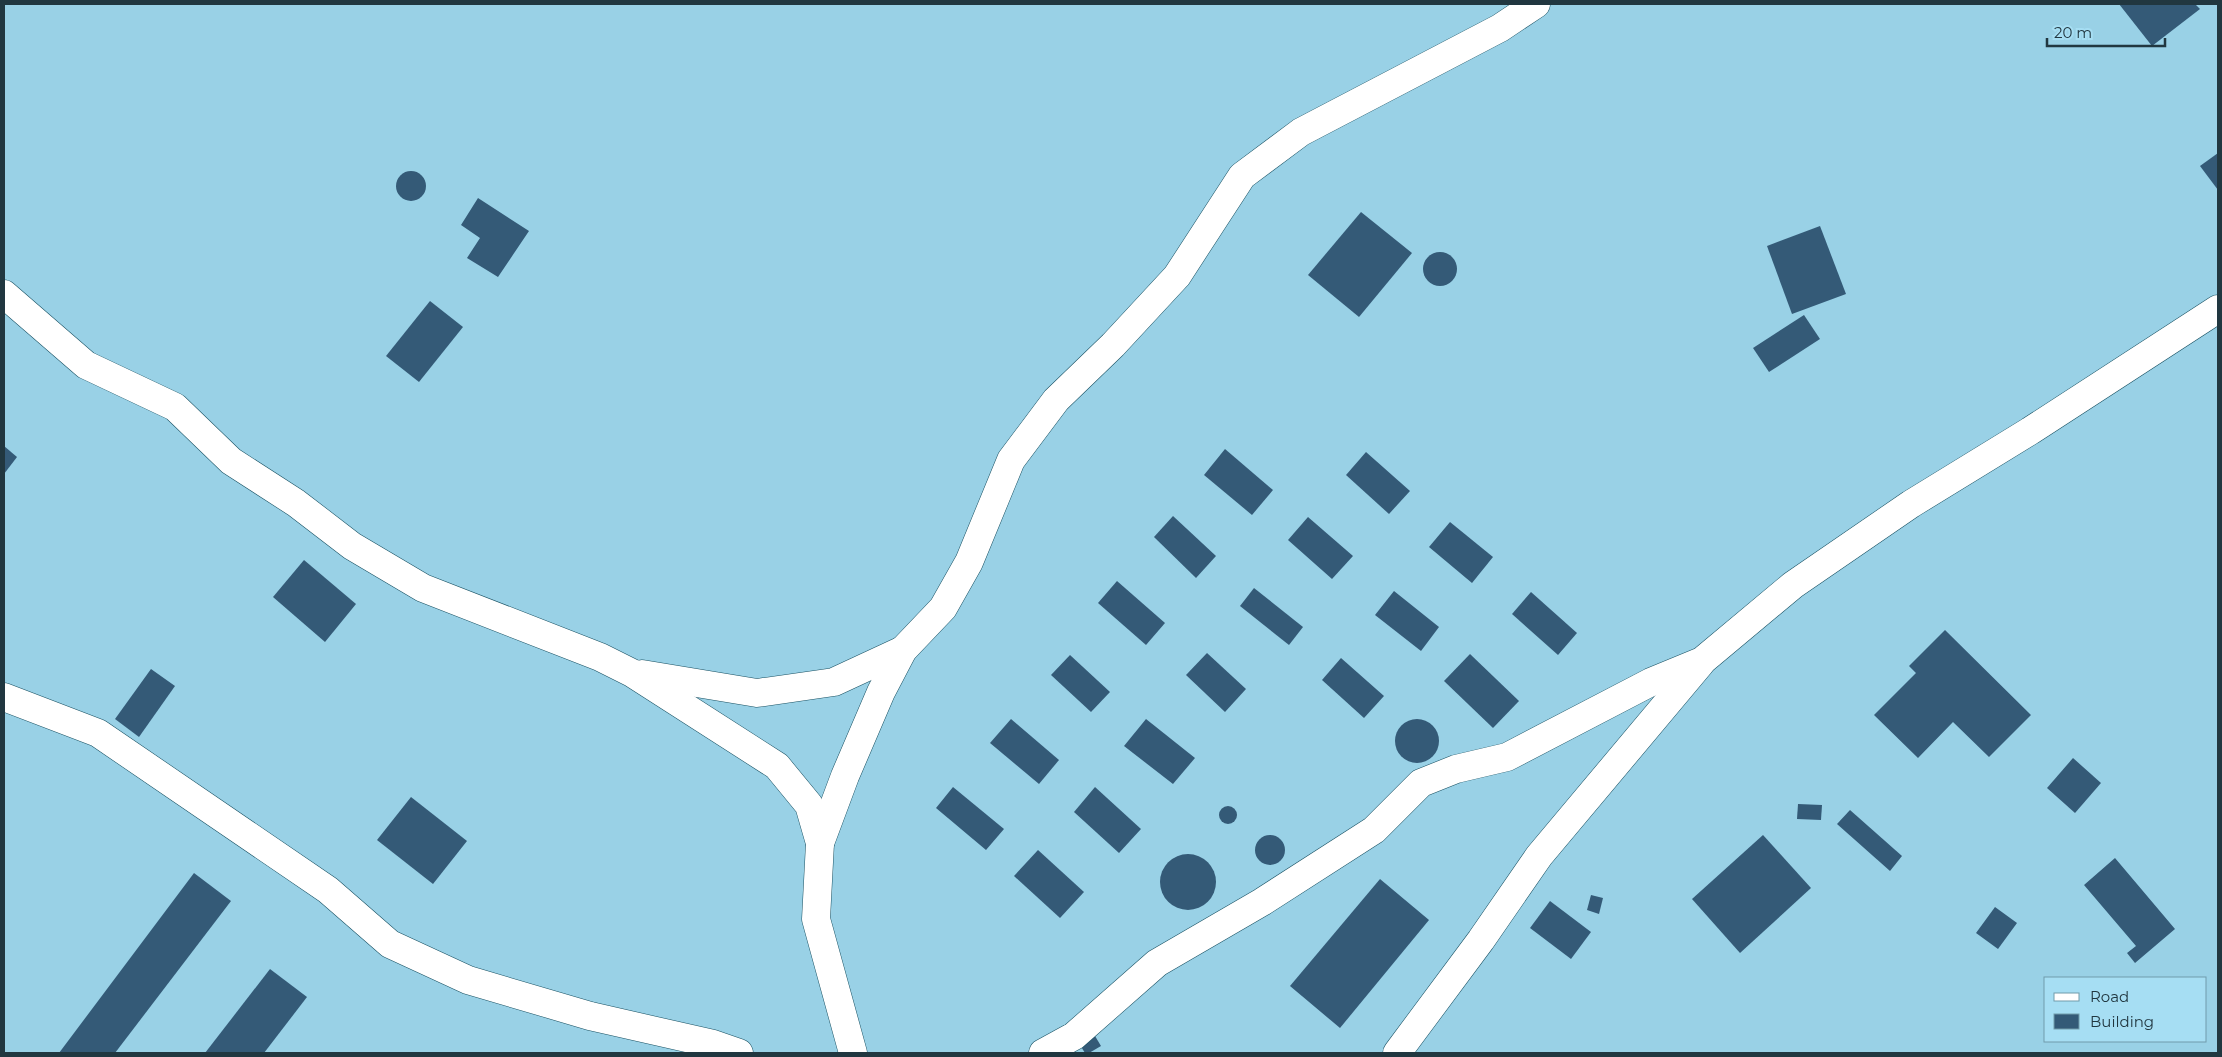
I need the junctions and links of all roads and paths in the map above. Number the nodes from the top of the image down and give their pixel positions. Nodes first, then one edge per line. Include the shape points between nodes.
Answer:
1 (1536, 4) edge
2 (4, 294) edge
3 (2218, 309) edge
4 (903, 650) junction
5 (1702, 661) junction
6 (632, 673) junction
7 (4, 697) edge
8 (820, 843) junction
9 (857, 1052) edge
10 (739, 1053) edge
11 (1043, 1053) edge
12 (1397, 1053) edge

1 - 4 street via 1500,28 1301,132 1242,176 1177,276 1056,400 1011,460 969,562 943,608
2 - 6 street via 86,365 175,407 231,461 296,503 352,546 423,588 600,657
3 - 5 street via 1911,504 1793,585
4 - 6 street via 834,682 756,693
4 - 8 street via 881,692
5 - 11 street via 1651,682 1507,757 1456,769 1421,783 1374,830 1262,902 1157,963 1074,1036
5 - 12 street via 1540,856
6 - 8 street via 777,766 810,805
7 - 10 street via 98,733 328,890 390,944 468,980 590,1016
8 - 9 street via 816,919

